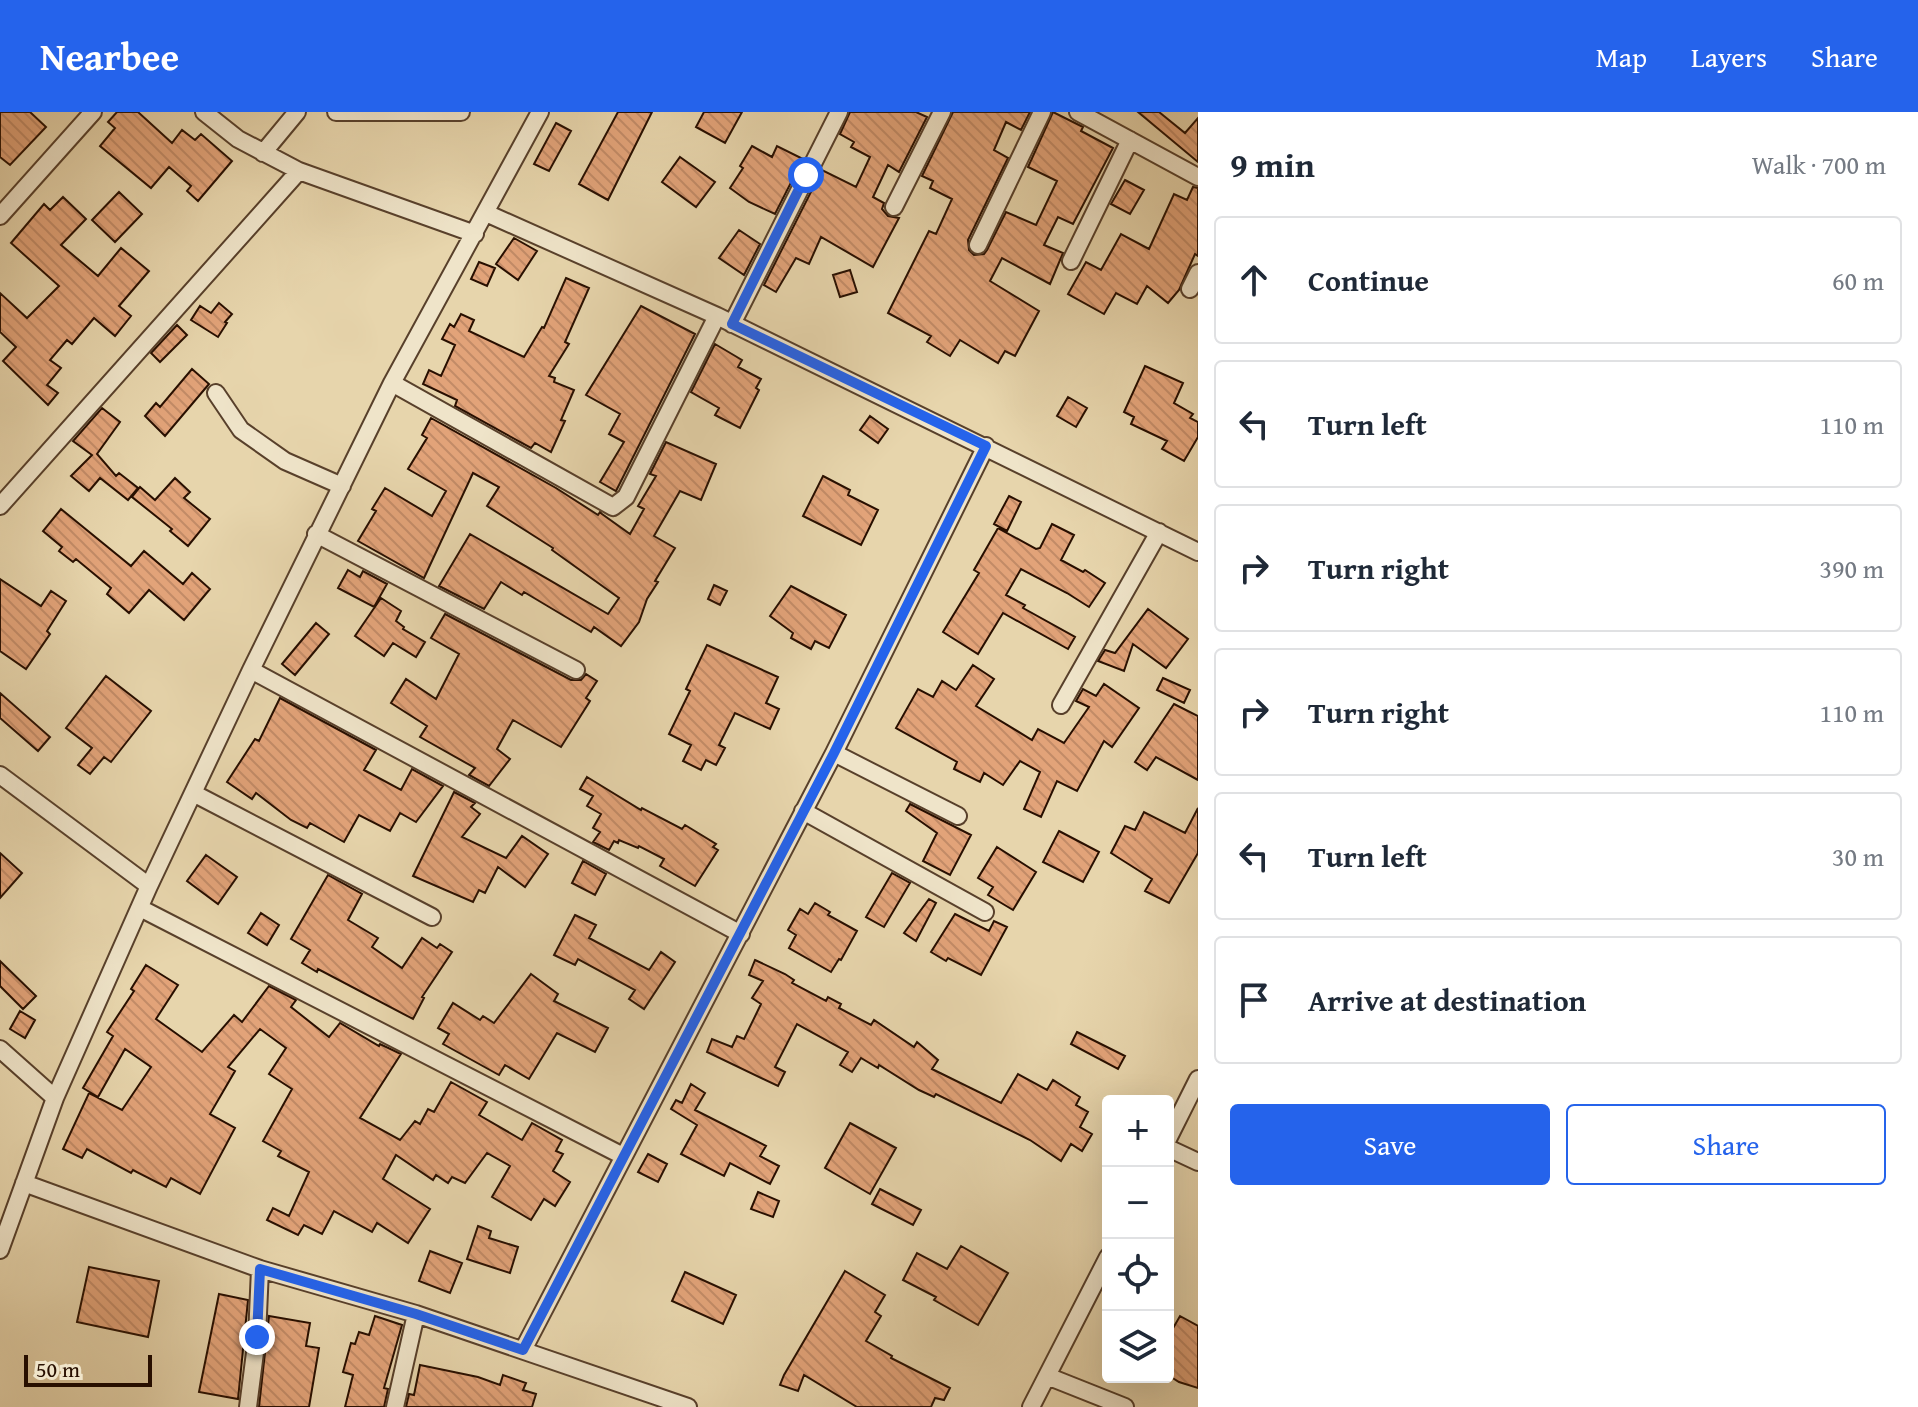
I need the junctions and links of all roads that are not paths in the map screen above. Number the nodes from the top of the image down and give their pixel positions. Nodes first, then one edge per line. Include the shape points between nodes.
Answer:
1 (93, 112) edge
2 (204, 112) edge
3 (297, 112) edge
4 (336, 112) edge
5 (461, 112) edge
6 (540, 112) edge
7 (839, 112) edge
8 (942, 112) edge
9 (1042, 112) edge
10 (1078, 112) edge
11 (1130, 140) junction
12 (263, 153) junction
13 (299, 171) junction
14 (1198, 177) edge
15 (894, 207) dead end
16 (486, 213) junction
17 (0, 216) edge
18 (475, 234) junction
19 (978, 245) dead end
20 (1071, 261) dead end
21 (1198, 273) edge
22 (1190, 289) dead end
23 (717, 316) junction
24 (732, 324) junction
25 (392, 383) junction
26 (216, 393) dead end
27 (986, 446) junction
28 (342, 486) junction
29 (0, 506) edge
30 (1159, 532) junction
31 (316, 534) junction
32 (1198, 552) edge
33 (251, 670) junction
34 (576, 670) dead end
35 (1061, 705) dead end
36 (834, 753) junction
37 (0, 775) edge
38 (193, 793) junction
39 (803, 811) junction
40 (958, 816) dead end
41 (149, 886) junction
42 (140, 908) junction
43 (985, 912) dead end
44 (432, 917) dead end
45 (741, 934) junction
46 (0, 1049) edge
47 (1198, 1079) edge
48 (55, 1098) junction
49 (1174, 1127) edge
50 (1174, 1151) edge
51 (623, 1156) junction
52 (1198, 1162) edge
53 (24, 1183) junction
54 (0, 1250) edge
55 (260, 1269) junction
56 (1102, 1269) edge
57 (416, 1314) junction
58 (523, 1350) junction
59 (1047, 1376) junction
60 (248, 1407) edge
61 (395, 1407) edge
62 (688, 1407) edge
63 (1031, 1407) edge
64 (1125, 1407) edge

1 - 17 street
2 - 12 street
3 - 12 street
4 - 5 street
6 - 16 street
7 - 24 street
8 - 15 street
9 - 19 street
10 - 11 street
11 - 14 street
11 - 20 street
12 - 13 street
13 - 18 street
13 - 29 street
16 - 18 street
16 - 23 street
18 - 25 street
21 - 22 street
23 - 24 street
23 - 25 street via 626,497 613,507
24 - 27 street
25 - 28 street
26 - 28 street via 241,430 285,461
27 - 30 street
27 - 36 street
28 - 31 street
30 - 32 street
30 - 35 street
31 - 33 street
31 - 34 street
33 - 38 street
33 - 45 street
36 - 39 street
36 - 40 street
37 - 41 street
38 - 41 street
38 - 44 street
39 - 43 street
39 - 45 street
41 - 42 street
42 - 48 street
42 - 51 street
45 - 51 street
46 - 48 street
47 - 49 street
48 - 53 street
50 - 52 street
51 - 58 street
53 - 54 street
53 - 55 street
55 - 57 street
55 - 60 street
56 - 59 street
57 - 58 street
57 - 61 street
58 - 62 street
59 - 63 street
59 - 64 street

